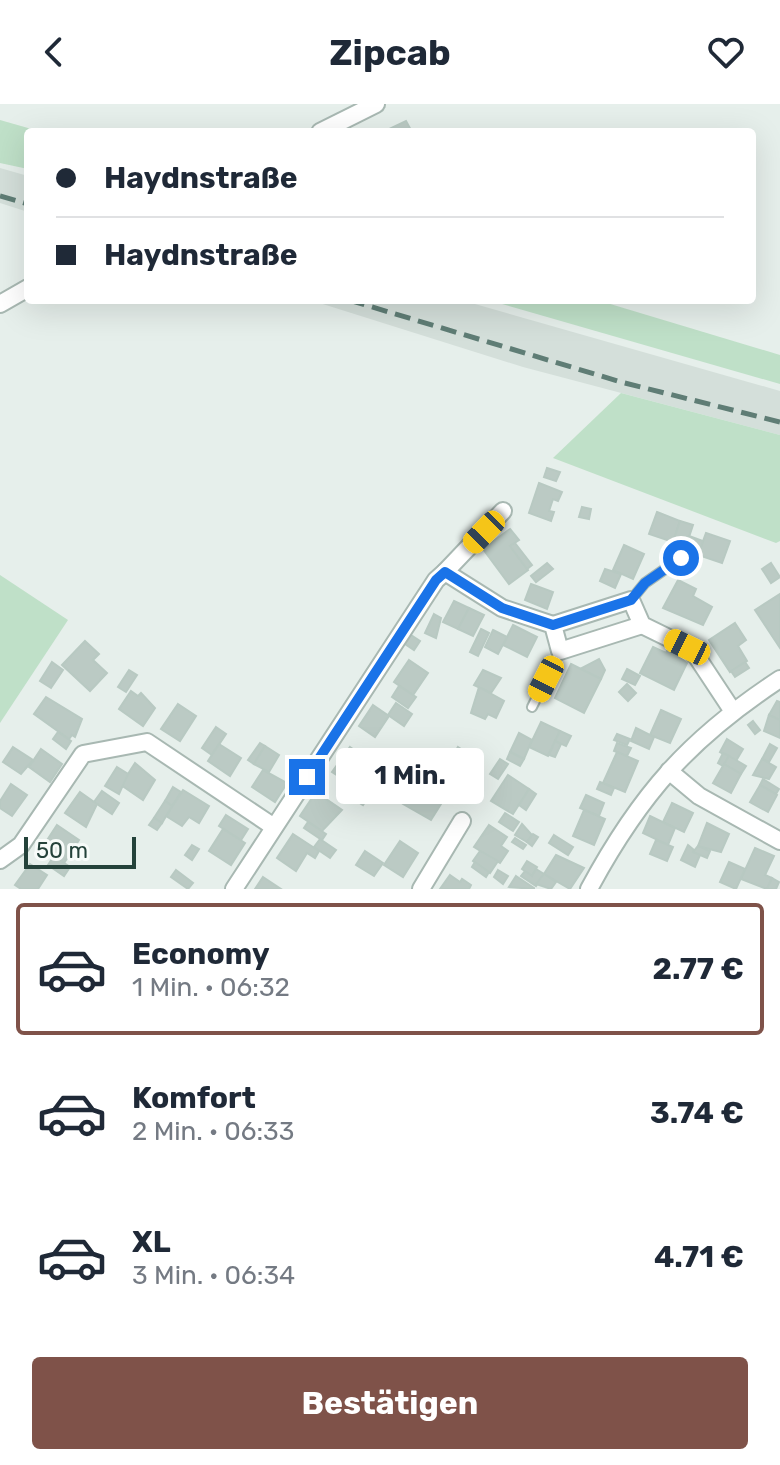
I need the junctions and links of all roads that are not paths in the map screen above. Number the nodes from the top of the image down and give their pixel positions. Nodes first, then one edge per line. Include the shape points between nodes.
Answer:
1 (376, 104) edge
2 (328, 128) edge
3 (24, 290) edge
4 (0, 304) edge
5 (503, 511) dead end
6 (681, 558) dead end
7 (445, 572) junction
8 (631, 600) junction
9 (553, 625) junction
10 (642, 625) junction
11 (560, 651) junction
12 (780, 679) edge
13 (532, 707) dead end
14 (732, 710) junction
15 (669, 771) junction
16 (462, 821) dead end
17 (274, 827) junction
18 (780, 841) edge
19 (0, 860) edge
20 (234, 889) edge
21 (421, 889) edge
22 (589, 889) edge

1 - 2 street
3 - 4 street
5 - 7 street
6 - 8 lane via 645,583
7 - 9 street via 502,608
7 - 17 street
8 - 9 street
8 - 10 street
9 - 11 street
10 - 11 street
10 - 14 street via 687,647
11 - 13 lane
12 - 14 street
14 - 15 street
15 - 18 street via 699,796
15 - 22 street via 621,830
16 - 21 street
17 - 19 street via 147,742 83,754 21,845
17 - 20 street

